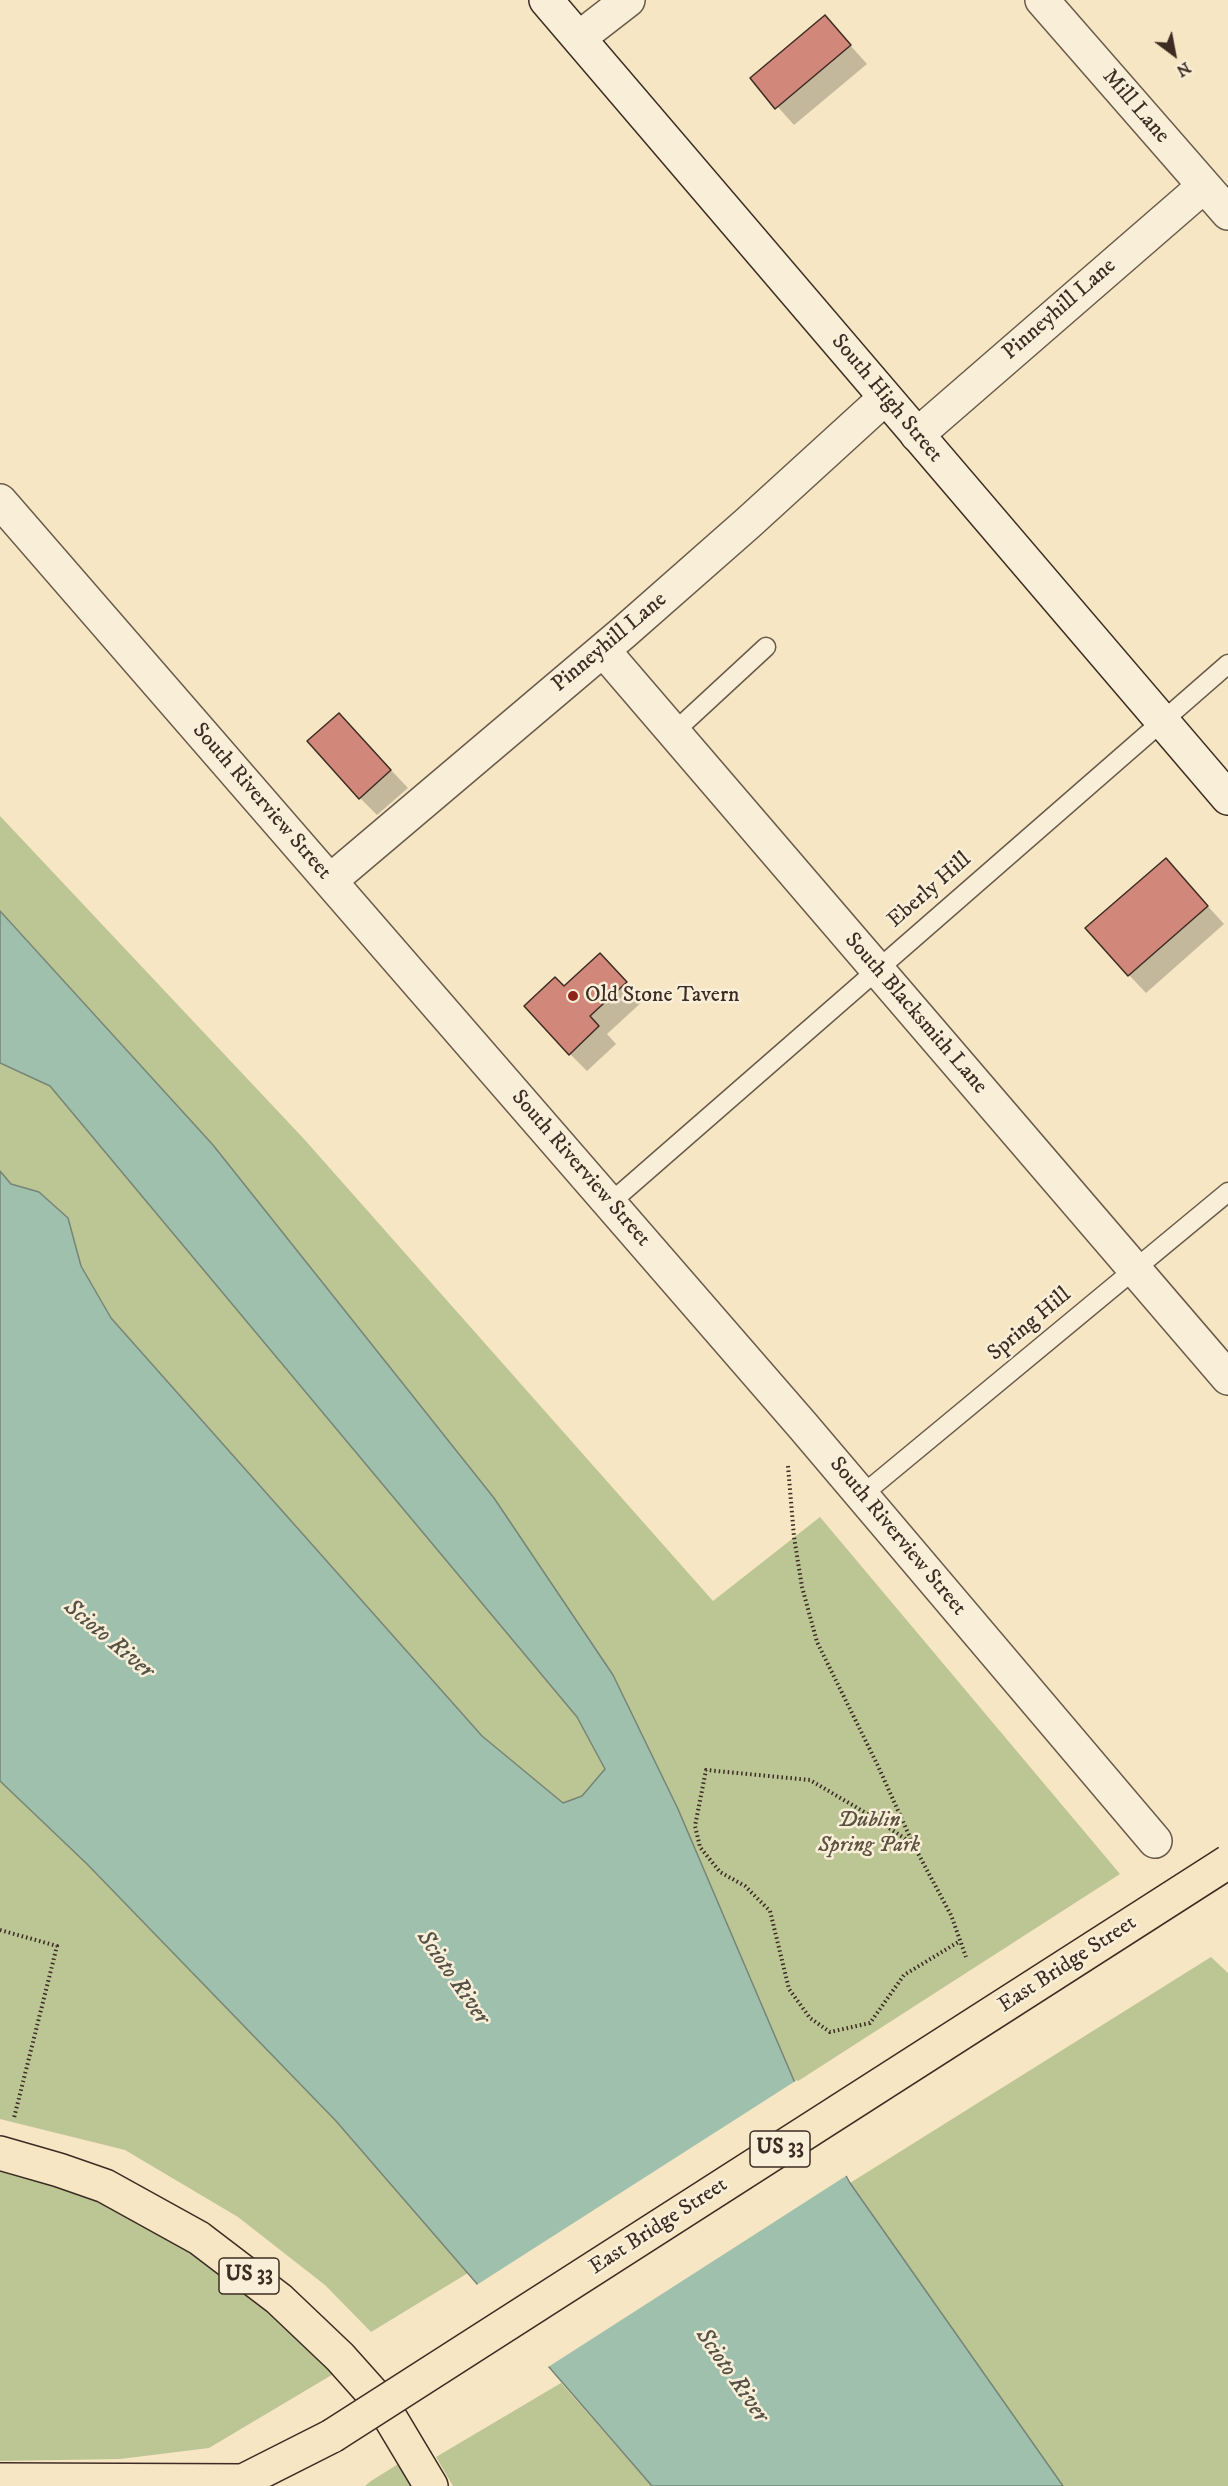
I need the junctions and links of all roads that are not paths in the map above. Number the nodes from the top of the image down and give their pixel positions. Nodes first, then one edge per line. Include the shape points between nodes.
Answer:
1 (546, 0) edge
2 (628, 0) edge
3 (1042, 0) edge
4 (579, 38) junction
5 (1204, 186) junction
6 (1228, 213) edge
7 (885, 398) junction
8 (917, 435) junction
9 (0, 501) edge
10 (766, 647) dead end
11 (603, 650) junction
12 (1228, 664) edge
13 (1162, 722) junction
14 (674, 732) junction
15 (1228, 798) edge
16 (330, 881) junction
17 (877, 969) junction
18 (1228, 1192) edge
19 (610, 1203) junction
20 (1134, 1270) junction
21 (1228, 1378) edge
22 (862, 1495) junction
23 (1155, 1841) dead end
24 (1228, 1862) edge
25 (6, 2141) edge
26 (332, 2436) junction
27 (0, 2480) edge
28 (238, 2484) edge
29 (279, 2486) edge
30 (431, 2486) edge

1 - 4 street, South High Street
2 - 4 street
3 - 5 street, Mill Lane
4 - 7 street, South High Street
5 - 6 street, Mill Lane
5 - 8 street, Pinneyhill Lane
7 - 8 street, South High Street
7 - 11 street, Pinneyhill Lane
8 - 13 street, South High Street
9 - 16 street, South Riverview Street
10 - 14 lane
11 - 14 street, South Blacksmith Lane
11 - 16 street, Pinneyhill Lane
12 - 13 lane, Eberly Hill
13 - 15 street, South High Street
13 - 17 lane, Eberly Hill
14 - 17 street, South Blacksmith Lane
16 - 19 street, South Riverview Street
17 - 19 lane, Eberly Hill
17 - 20 street, South Blacksmith Lane
18 - 20 lane, Spring Hill
19 - 22 street, South Riverview Street
20 - 21 street, South Blacksmith Lane
20 - 22 lane, Spring Hill
22 - 23 street, South Riverview Street
24 - 26 main road, East Bridge Street / US 33, bridge
25 - 30 main road, US 33 via 105,2186 199,2238 279,2299 382,2404
26 - 28 main road, East Bridge Street / US 33
26 - 29 main road, East Bridge Street / US 33
27 - 28 main road

